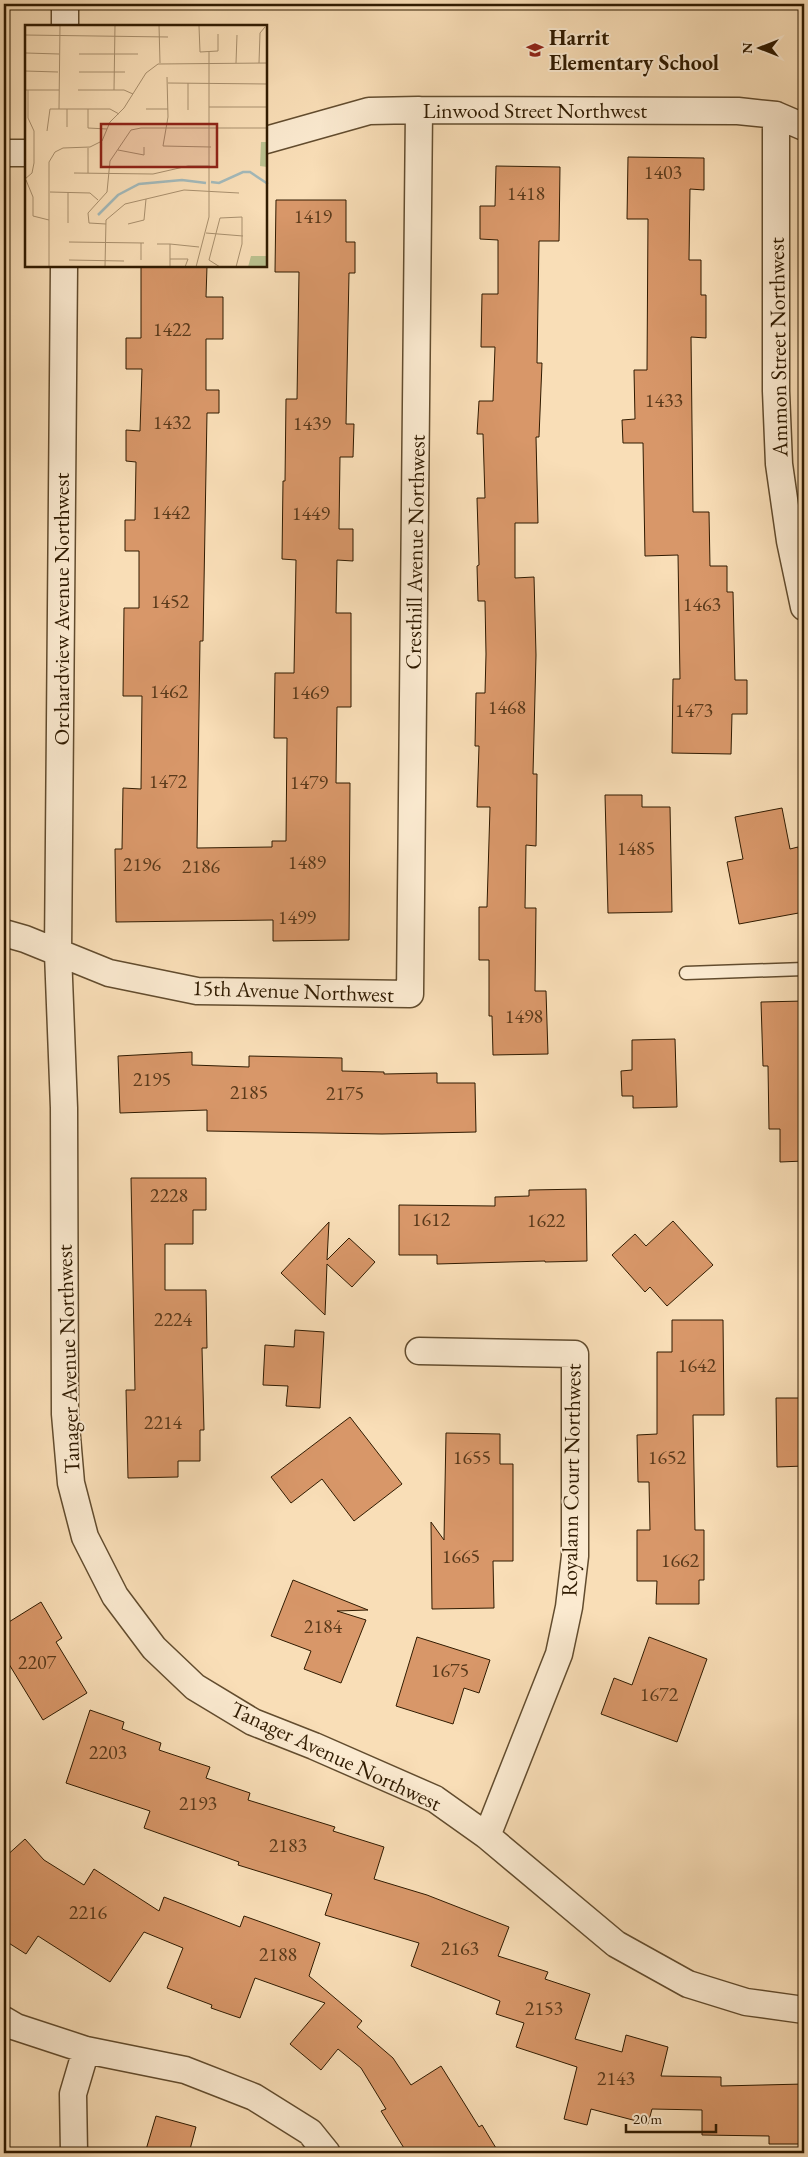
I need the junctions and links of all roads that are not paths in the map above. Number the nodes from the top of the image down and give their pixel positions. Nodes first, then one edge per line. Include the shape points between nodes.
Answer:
1 (65, 4) edge
2 (65, 25) edge
3 (419, 110) junction
4 (776, 115) junction
5 (804, 127) edge
6 (268, 139) edge
7 (25, 152) edge
8 (4, 153) edge
9 (64, 268) edge
10 (804, 607) edge
11 (4, 933) edge
12 (58, 952) junction
13 (804, 969) edge
14 (686, 973) dead end
15 (410, 994) joint
16 (419, 1351) dead end
17 (488, 1836) junction
18 (804, 2010) edge
19 (4, 2020) edge
20 (86, 2050) junction
21 (74, 2153) edge
22 (327, 2153) edge

1 - 2 street
3 - 4 street, Linwood Street Northwest via 738,111
3 - 6 street, Linwood Street Northwest via 369,111
3 - 15 street, Cresthill Avenue Northwest
4 - 5 street, Linwood Street Northwest
4 - 10 street, Ammon Street Northwest via 779,464
7 - 8 street
9 - 12 street, Orchardview Avenue Northwest
11 - 12 street, 15th Avenue Northwest
12 - 15 street, 15th Avenue Northwest via 109,972 197,991
12 - 17 street, Tanager Avenue Northwest via 64,1108 65,1414 71,1483 85,1537 115,1596 154,1648 195,1687 253,1722 435,1799
13 - 14 lane
16 - 17 street, Royalann Court Northwest via 575,1354 575,1556 569,1607 559,1654
17 - 18 street, Tanager Avenue Northwest via 616,1944 688,1984 746,2002
19 - 20 street
20 - 21 street via 73,2094
20 - 22 street via 185,2070 254,2097 310,2132

